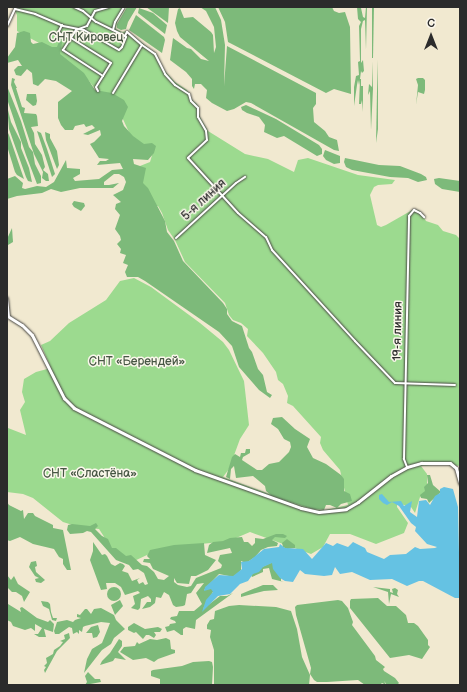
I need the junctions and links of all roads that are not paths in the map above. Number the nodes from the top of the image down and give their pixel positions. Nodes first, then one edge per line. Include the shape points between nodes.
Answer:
1 (74, 7) edge
2 (109, 7) edge
3 (124, 7) edge
4 (15, 8) edge
5 (90, 18) junction
6 (62, 24) junction
7 (7, 26) edge
8 (78, 29) junction
9 (113, 30) junction
10 (125, 36) junction
11 (71, 38) junction
12 (142, 45) junction
13 (103, 76) junction
14 (98, 91) dead end
15 (113, 93) dead end
16 (245, 177) dead end
17 (222, 195) junction
18 (424, 217) dead end
19 (176, 238) dead end
20 (7, 298) edge
21 (8, 316) edge
22 (406, 384) junction
23 (455, 385) dead end
24 (407, 467) junction
25 (460, 483) edge

1 - 5 street
2 - 5 street via 95,11
3 - 9 street
4 - 6 street
4 - 7 street
5 - 8 street via 87,26
5 - 9 street
6 - 8 street
6 - 11 street via 58,33
8 - 10 street via 119,50
8 - 11 street
9 - 10 street
10 - 12 street via 126,32
11 - 13 street via 64,50
11 - 13 street via 111,63
12 - 15 street
12 - 17 street via 155,54 165,74 175,85 189,94 191,101 198,108 198,117 206,131 207,140 188,158
13 - 14 street via 96,87
16 - 17 street, 5-я линия
17 - 19 street, 5-я линия
17 - 22 street via 266,237 272,250 390,378 395,383
18 - 22 street, 19-я линия via 414,210 409,216
20 - 21 street
21 - 24 street via 32,334 64,398 74,408 195,470 309,511 326,512 346,509
22 - 23 street
22 - 24 street, 19-я линия via 404,459
24 - 25 street via 421,463 450,463 456,468

